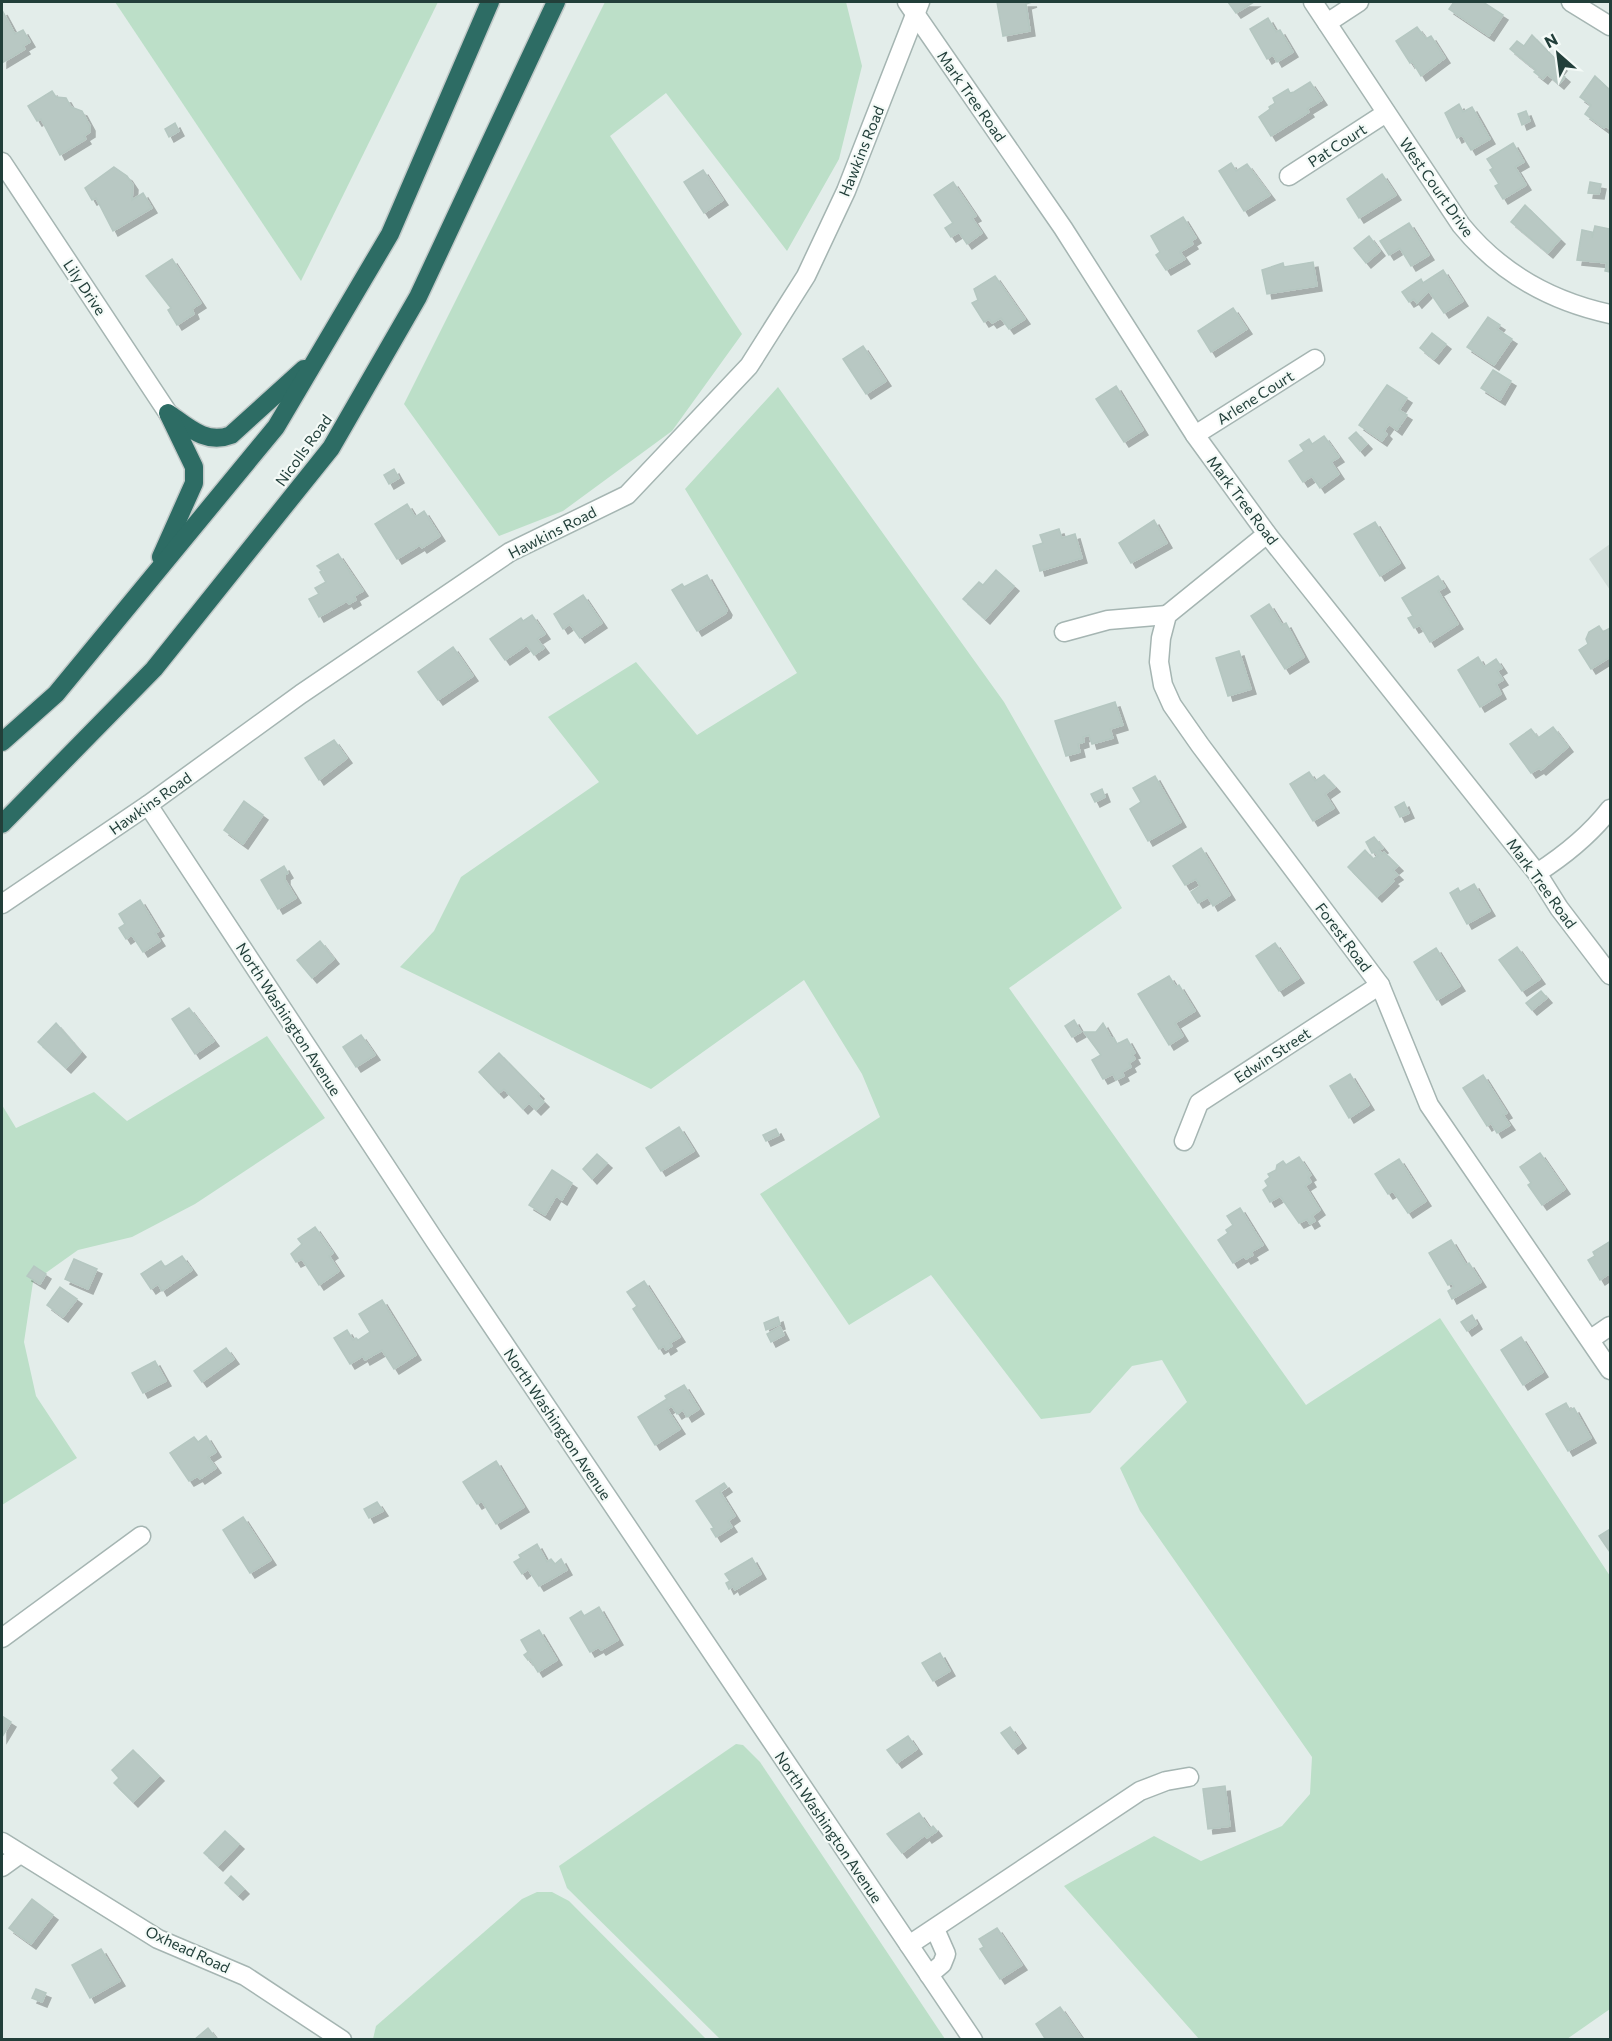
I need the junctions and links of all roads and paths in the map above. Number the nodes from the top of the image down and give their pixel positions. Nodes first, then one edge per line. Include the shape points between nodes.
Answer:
1 (490, 2) edge
2 (555, 2) edge
3 (1313, 2) edge
4 (1359, 2) edge
5 (1571, 2) edge
6 (915, 6) edge
7 (1327, 23) junction
8 (1611, 26) edge
9 (1386, 113) junction
10 (2, 162) edge
11 (1288, 176) dead end
12 (1611, 314) edge
13 (319, 355) junction
14 (1315, 359) dead end
15 (168, 413) junction
16 (1195, 435) junction
17 (1267, 534) junction
18 (152, 578) junction
19 (1167, 615) junction
20 (1064, 632) dead end
21 (2, 742) edge
22 (148, 805) junction
23 (1611, 809) edge
24 (2, 824) edge
25 (1537, 873) junction
26 (2, 904) edge
27 (1611, 975) edge
28 (1380, 985) junction
29 (1184, 1141) dead end
30 (1611, 1326) edge
31 (1591, 1339) junction
32 (1611, 1370) edge
33 (141, 1536) dead end
34 (2, 1638) edge
35 (1189, 1778) dead end
36 (2, 1842) edge
37 (20, 1854) junction
38 (2, 1866) edge
39 (935, 1929) junction
40 (909, 1945) junction
41 (929, 1975) junction
42 (342, 2040) edge
43 (973, 2040) edge

1 - 13 highway via 390,234
2 - 24 highway, Nicolls Road via 418,297 331,448 154,669
3 - 7 street, West Court Drive
4 - 7 street
5 - 8 street
6 - 16 street, Mark Tree Road
6 - 22 street, Hawkins Road via 846,191 806,276 749,366 627,495 510,552 301,694
7 - 9 street, West Court Drive
9 - 11 street, Pat Court
9 - 12 street, West Court Drive via 1461,225 1496,263 1559,299
10 - 15 street, Lily Drive
13 - 15 highway via 231,435 221,439 199,434
13 - 18 highway via 276,428
14 - 16 street, Arlene Court
15 - 18 highway via 194,467 194,483
16 - 17 street, Mark Tree Road
17 - 19 street
17 - 25 street, Mark Tree Road
18 - 21 highway via 56,694
19 - 20 street via 1108,620
19 - 28 street, Forest Road via 1159,662 1172,705
22 - 26 street, Hawkins Road
22 - 40 street, North Washington Avenue
23 - 25 street via 1568,853
25 - 27 street, Mark Tree Road
28 - 29 street, Edwin Street via 1199,1103
28 - 31 street, Forest Road via 1429,1105
30 - 31 street
31 - 32 street, Forest Road
33 - 34 street
35 - 39 street via 1140,1791
36 - 37 street, Oxhead Road
37 - 38 street
37 - 42 street, Oxhead Road via 158,1939 245,1976
39 - 40 street
39 - 41 street via 946,1954 942,1964
40 - 41 street, North Washington Avenue
41 - 43 street, North Washington Avenue

